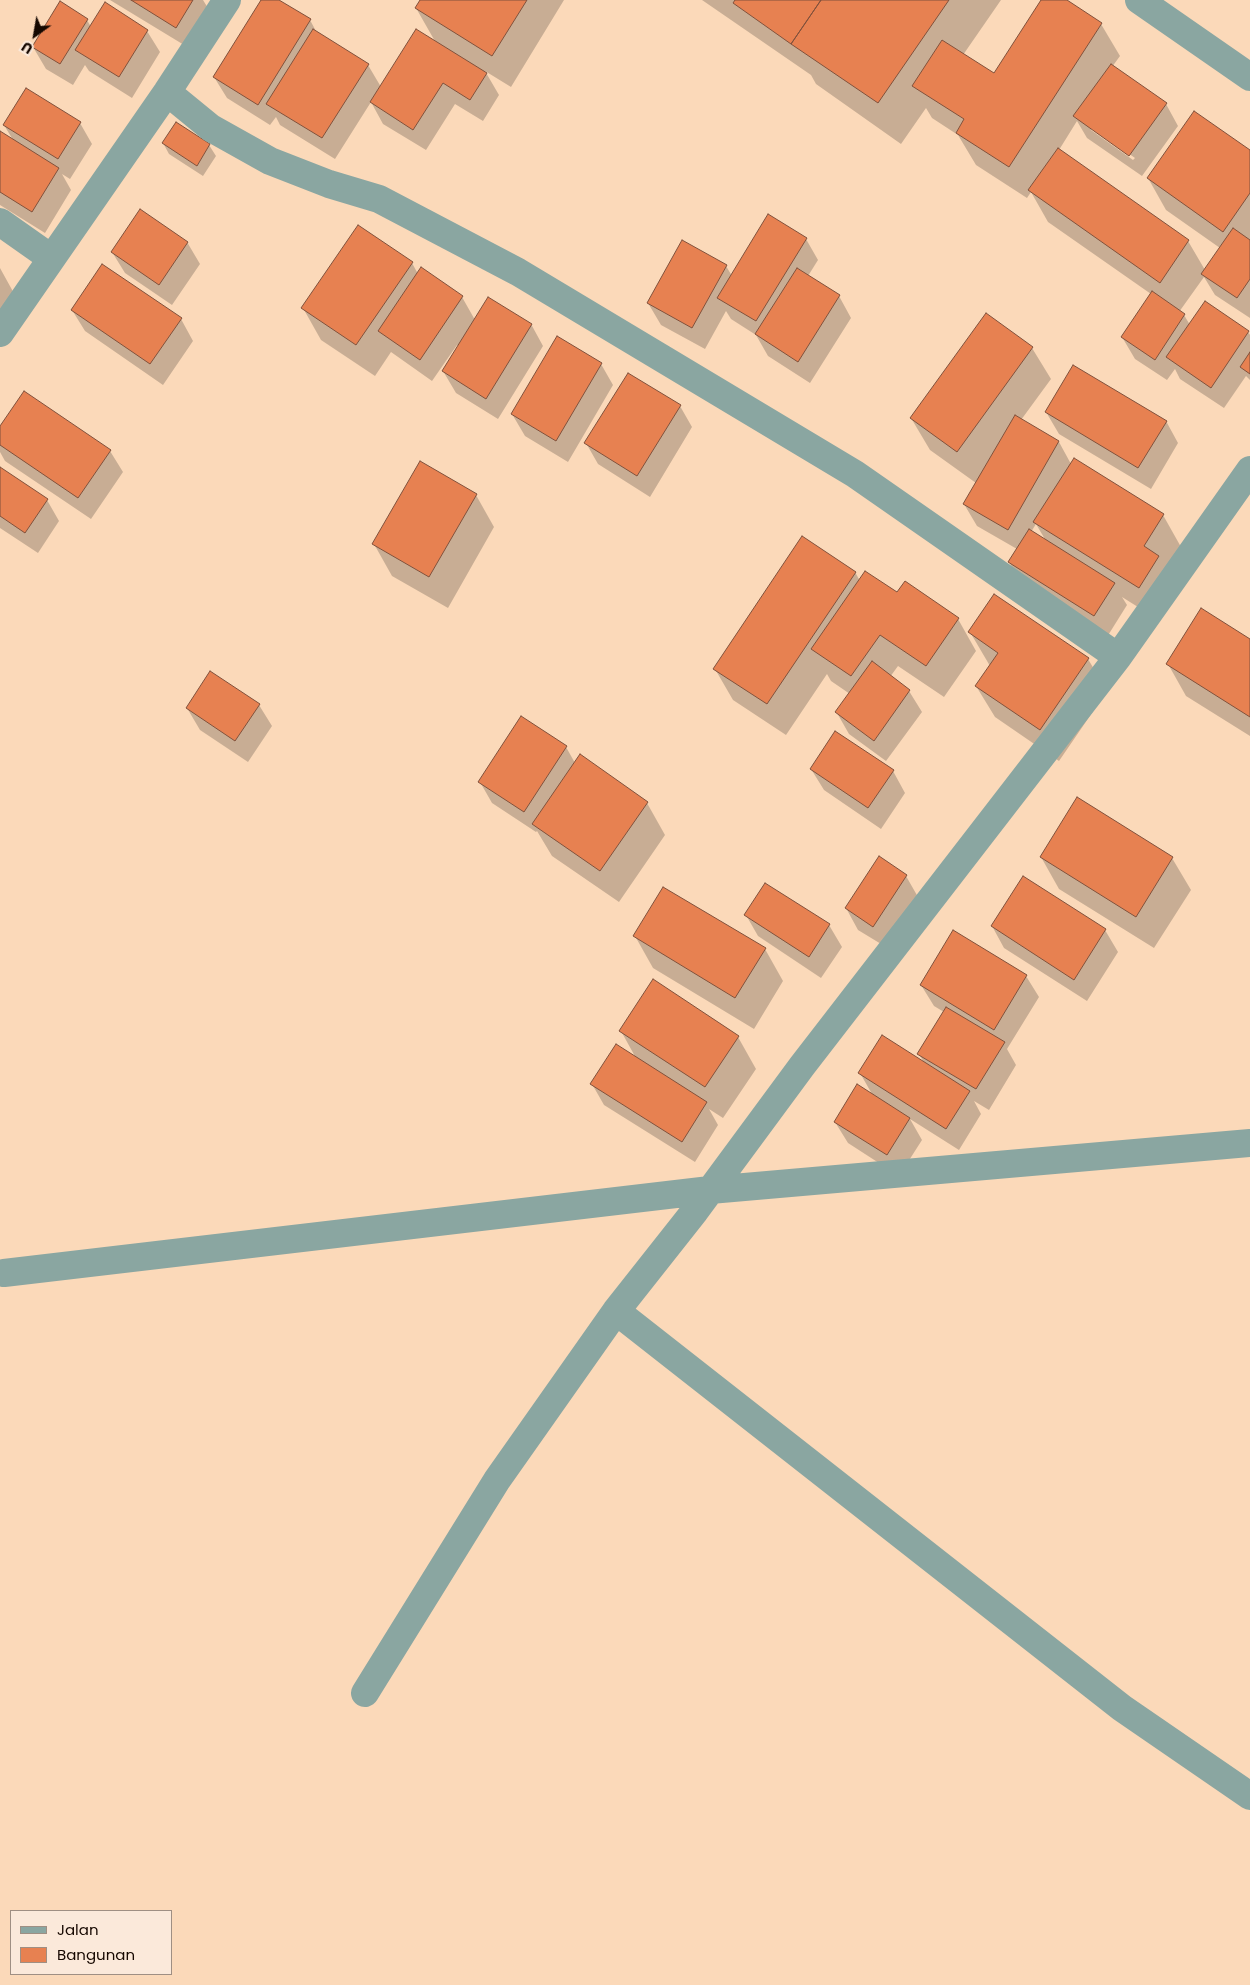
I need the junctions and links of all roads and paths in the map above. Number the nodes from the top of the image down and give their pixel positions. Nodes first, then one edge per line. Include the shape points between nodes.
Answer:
1 (227, 0) edge
2 (1139, 0) edge
3 (1250, 77) edge
4 (168, 92) junction
5 (0, 222) edge
6 (51, 258) junction
7 (0, 333) edge
8 (1250, 470) edge
9 (1118, 657) junction
10 (1250, 1143) edge
11 (710, 1190) junction
12 (4, 1273) dead end
13 (616, 1311) junction
14 (366, 1693) dead end
15 (1250, 1796) edge

1 - 4 street
2 - 3 street
4 - 6 street
4 - 9 street via 211,128 270,161 379,199 518,272 855,474
5 - 6 street
6 - 7 street
8 - 9 street
9 - 11 street
10 - 11 street
11 - 12 street
11 - 13 street
13 - 14 street via 497,1480
13 - 15 street via 1122,1708

